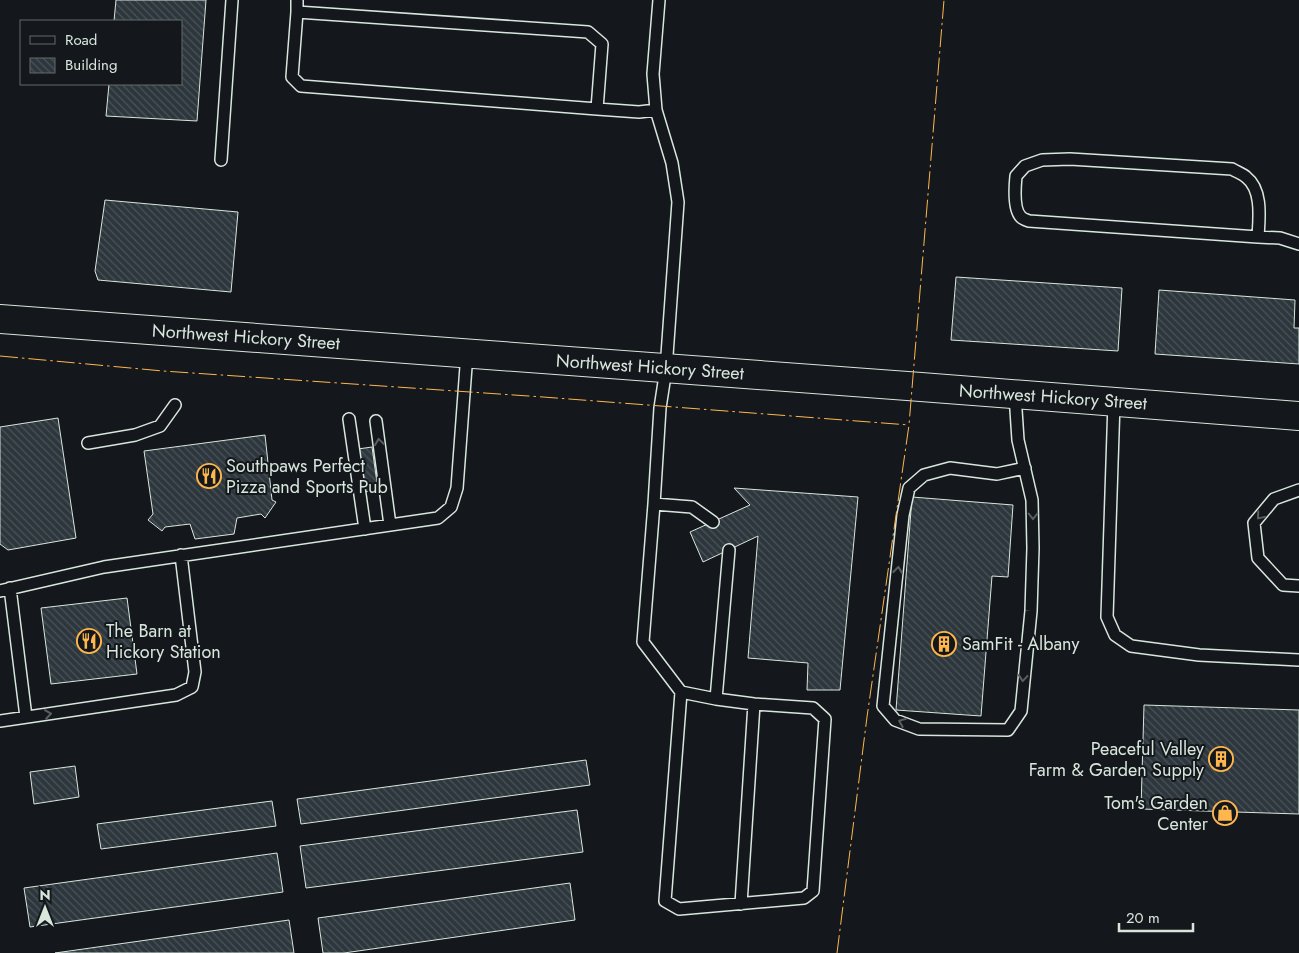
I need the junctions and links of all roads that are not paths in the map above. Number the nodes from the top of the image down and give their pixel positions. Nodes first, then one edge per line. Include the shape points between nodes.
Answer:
1 (232, 0) edge
2 (659, 0) edge
3 (297, 6) edge
4 (597, 108) junction
5 (656, 110) junction
6 (221, 160) dead end
7 (1258, 237) junction
8 (1299, 244) edge
9 (0, 319) edge
10 (466, 353) junction
11 (666, 369) junction
12 (1015, 395) junction
13 (1114, 402) junction
14 (175, 405) dead end
15 (1299, 416) edge
16 (349, 419) dead end
17 (376, 421) dead end
18 (88, 443) dead end
19 (1025, 468) junction
20 (1299, 490) edge
21 (654, 504) junction
22 (713, 522) dead end
23 (390, 525) junction
24 (364, 529) junction
25 (729, 550) dead end
26 (180, 555) junction
27 (1299, 586) edge
28 (5, 590) edge
29 (1299, 660) edge
30 (681, 692) junction
31 (716, 699) junction
32 (754, 704) junction
33 (26, 717) junction
34 (0, 721) edge
35 (741, 904) junction

1 - 6 lane
2 - 5 lane via 654,74
3 - 4 lane via 588,32 602,44
3 - 4 lane via 292,77 301,86
4 - 5 lane via 639,112
5 - 11 lane via 672,163 678,202
7 - 7 lane via 1029,221 1018,211 1016,176 1026,166 1042,160 1060,159 1232,169 1254,185 1260,217
7 - 8 lane via 1280,238
9 - 10 street, Northwest Hickory Street
10 - 11 street, Northwest Hickory Street
10 - 23 lane via 457,488 451,507 438,518
11 - 12 street, Northwest Hickory Street
11 - 21 lane via 660,408
12 - 13 street, Northwest Hickory Street
12 - 19 lane via 1018,440
13 - 15 street, Northwest Hickory Street
13 - 29 lane via 1107,617 1115,635 1131,646 1199,655
14 - 18 lane via 160,426 135,435
16 - 24 lane
23 -> 17 lane
19 -> 19 lane via 1032,500 1033,548 1031,611 1020,710 1008,730 919,729 895,720 883,706 903,515 909,488 924,475 950,468 997,474
20 -> 27 lane via 1274,498 1254,523 1258,558 1283,585
21 - 22 lane via 692,507
21 - 30 lane via 643,642
23 - 24 lane
24 - 26 lane
25 - 31 lane
26 - 28 lane via 104,567
33 -> 26 lane via 176,695 192,687 195,672
28 - 33 lane
30 - 31 lane
30 - 35 lane via 664,901 678,909
31 - 32 lane
32 - 35 lane
32 - 35 lane via 813,708 825,719 813,891 804,898
33 - 34 lane

